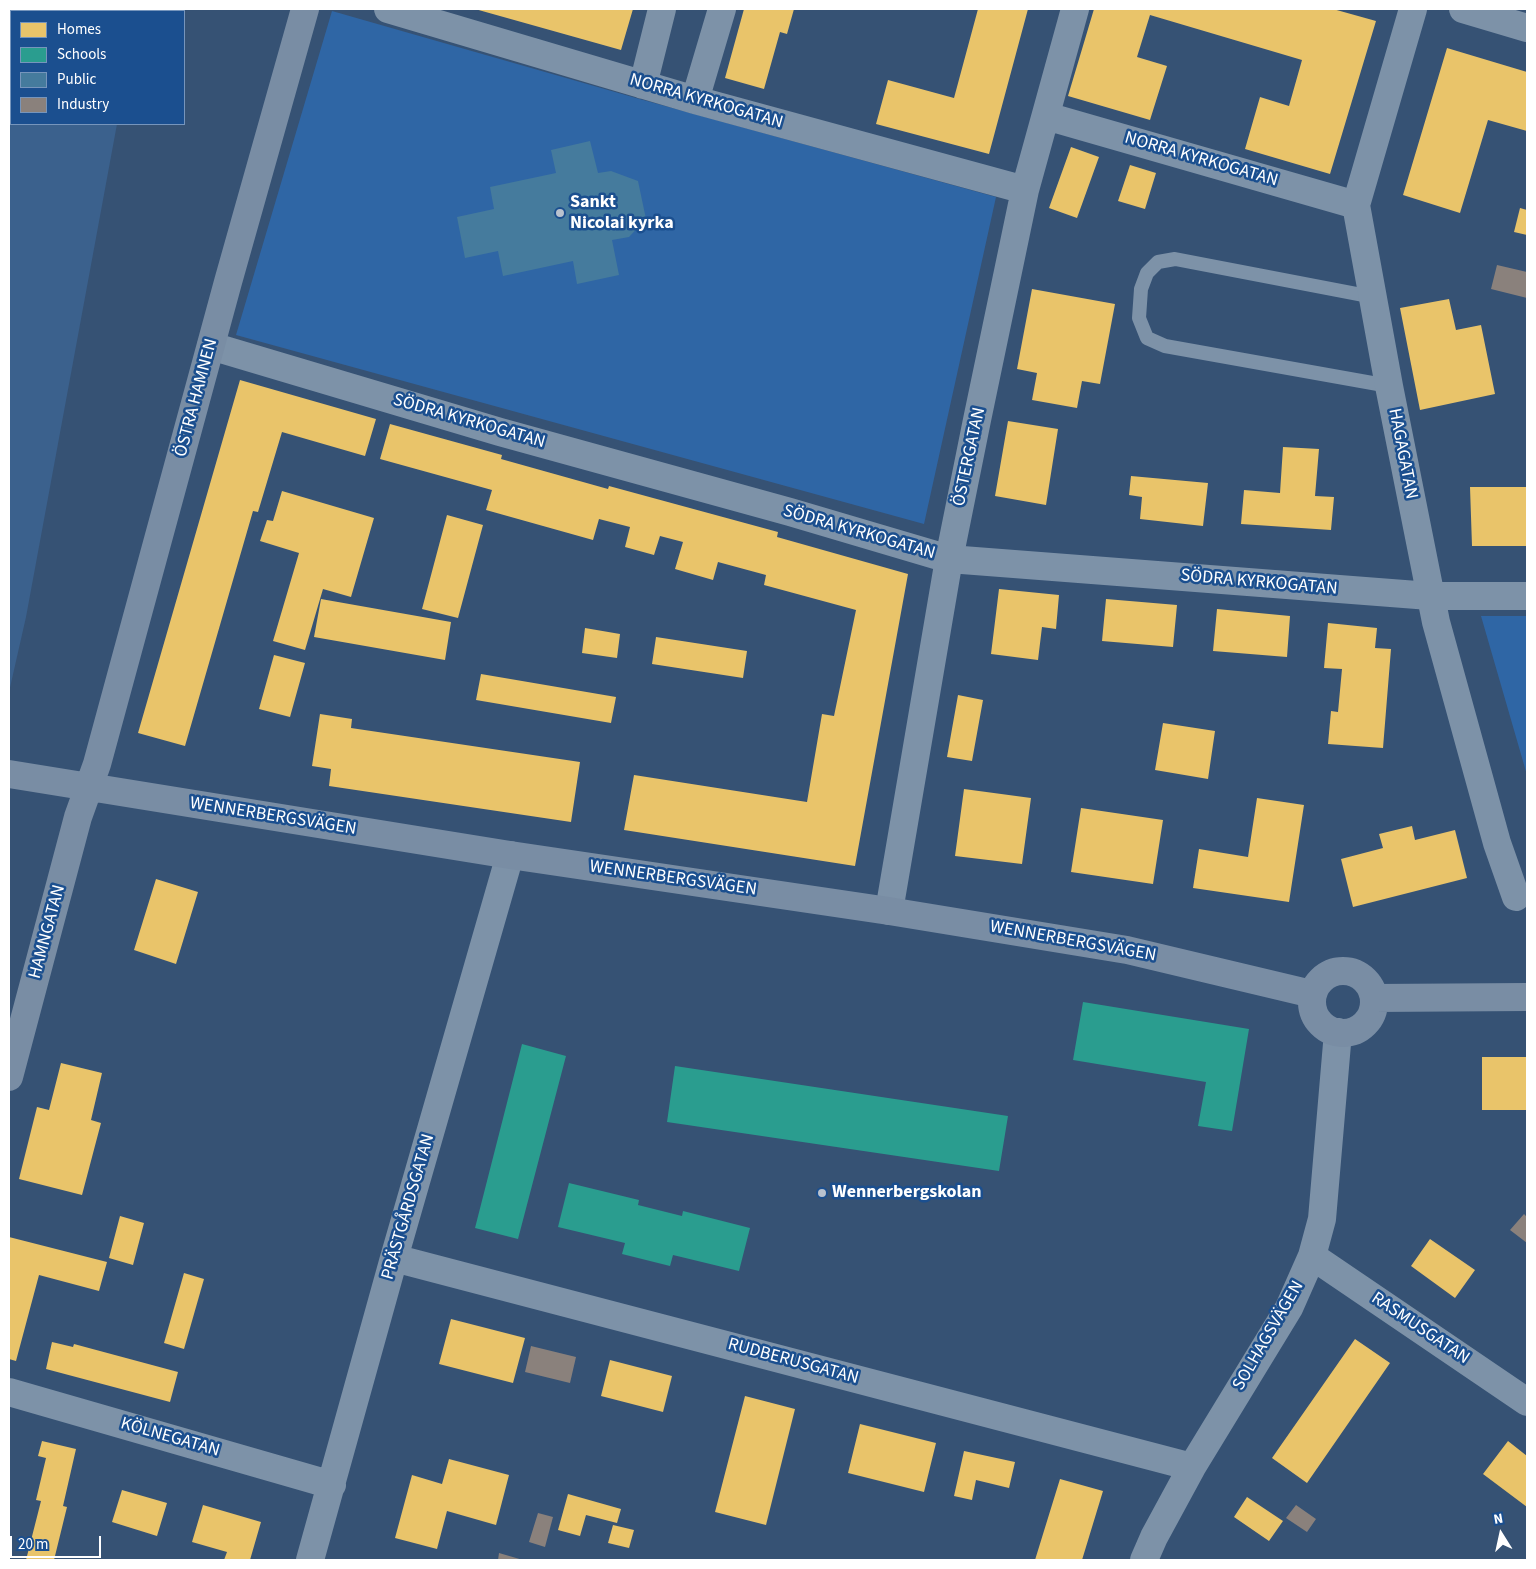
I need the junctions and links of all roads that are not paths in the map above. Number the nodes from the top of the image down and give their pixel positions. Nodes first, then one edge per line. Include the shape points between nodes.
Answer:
1 (305, 9) edge
2 (388, 9) edge
3 (662, 9) edge
4 (722, 9) edge
5 (1075, 9) edge
6 (1414, 9) edge
7 (1463, 9) edge
8 (1527, 28) edge
9 (643, 85) junction
10 (695, 100) junction
11 (1046, 116) junction
12 (1025, 190) junction
13 (1356, 205) junction
14 (1373, 297) junction
15 (211, 346) junction
16 (1389, 386) junction
17 (949, 559) junction
18 (1430, 596) junction
19 (1527, 596) edge
20 (20, 776) edge
21 (89, 788) junction
22 (510, 855) junction
23 (1516, 897) dead end
24 (889, 910) junction
25 (1312, 994) junction
26 (1527, 997) edge
27 (1374, 998) junction
28 (1338, 1032) junction
29 (9, 1077) edge
30 (1312, 1256) junction
31 (394, 1258) junction
32 (9, 1392) edge
33 (1527, 1402) edge
34 (1192, 1467) junction
35 (332, 1485) junction
36 (310, 1560) edge
37 (1144, 1560) edge

1 - 15 main road, ÖSTRA HAMNEN
2 - 9 street, NORRA KYRKOGATAN
3 - 9 street
4 - 10 street
5 - 11 street, ÖSTERGATAN
6 - 13 street, HAGAGATAN
7 - 8 street
9 - 10 street, NORRA KYRKOGATAN
10 - 12 street, NORRA KYRKOGATAN
11 - 12 street, ÖSTERGATAN
11 - 13 street, NORRA KYRKOGATAN
12 - 17 street, ÖSTERGATAN
13 - 14 street, HAGAGATAN
14 - 16 street, HAGAGATAN
14 - 16 lane via 1175,259 1158,262 1147,273 1141,289 1139,318 1147,338 1165,346
15 - 17 street, SÖDRA KYRKOGATAN
15 - 21 main road, ÖSTRA HAMNEN
16 - 18 street, HAGAGATAN
17 - 18 street, SÖDRA KYRKOGATAN
17 - 24 street, ÖSTERGATAN
18 - 19 street, SÖDRA KYRKOGATAN
18 - 23 street, HAGAGATAN via 1497,843
20 - 21 main road, WENNERBERGSVÄGEN
21 - 22 main road, WENNERBERGSVÄGEN
21 - 29 main road, HAMNGATAN via 78,817
22 - 24 main road, WENNERBERGSVÄGEN
22 - 31 street, PRÄSTGÅRDSGATAN
24 - 25 main road, WENNERBERGSVÄGEN via 1127,950
25 - 27 main road via 1326,975 1341,970 1356,973 1369,983
25 - 28 main road via 1315,1016 1324,1027
26 - 27 main road
27 - 28 main road via 1372,1012 1365,1024 1352,1032
28 - 30 street, SOLHAGSVÄGEN via 1322,1219
30 - 33 street, RASMUSGATAN
30 - 34 street, SOLHAGSVÄGEN via 1289,1308
31 - 34 street, RUDBERUSGATAN
31 - 35 street, PRÄSTGÅRDSGATAN
32 - 35 street, KÖLNEGATAN
34 - 37 street, SOLHAGSVÄGEN
35 - 36 street, PRÄSTGÅRDSGATAN

